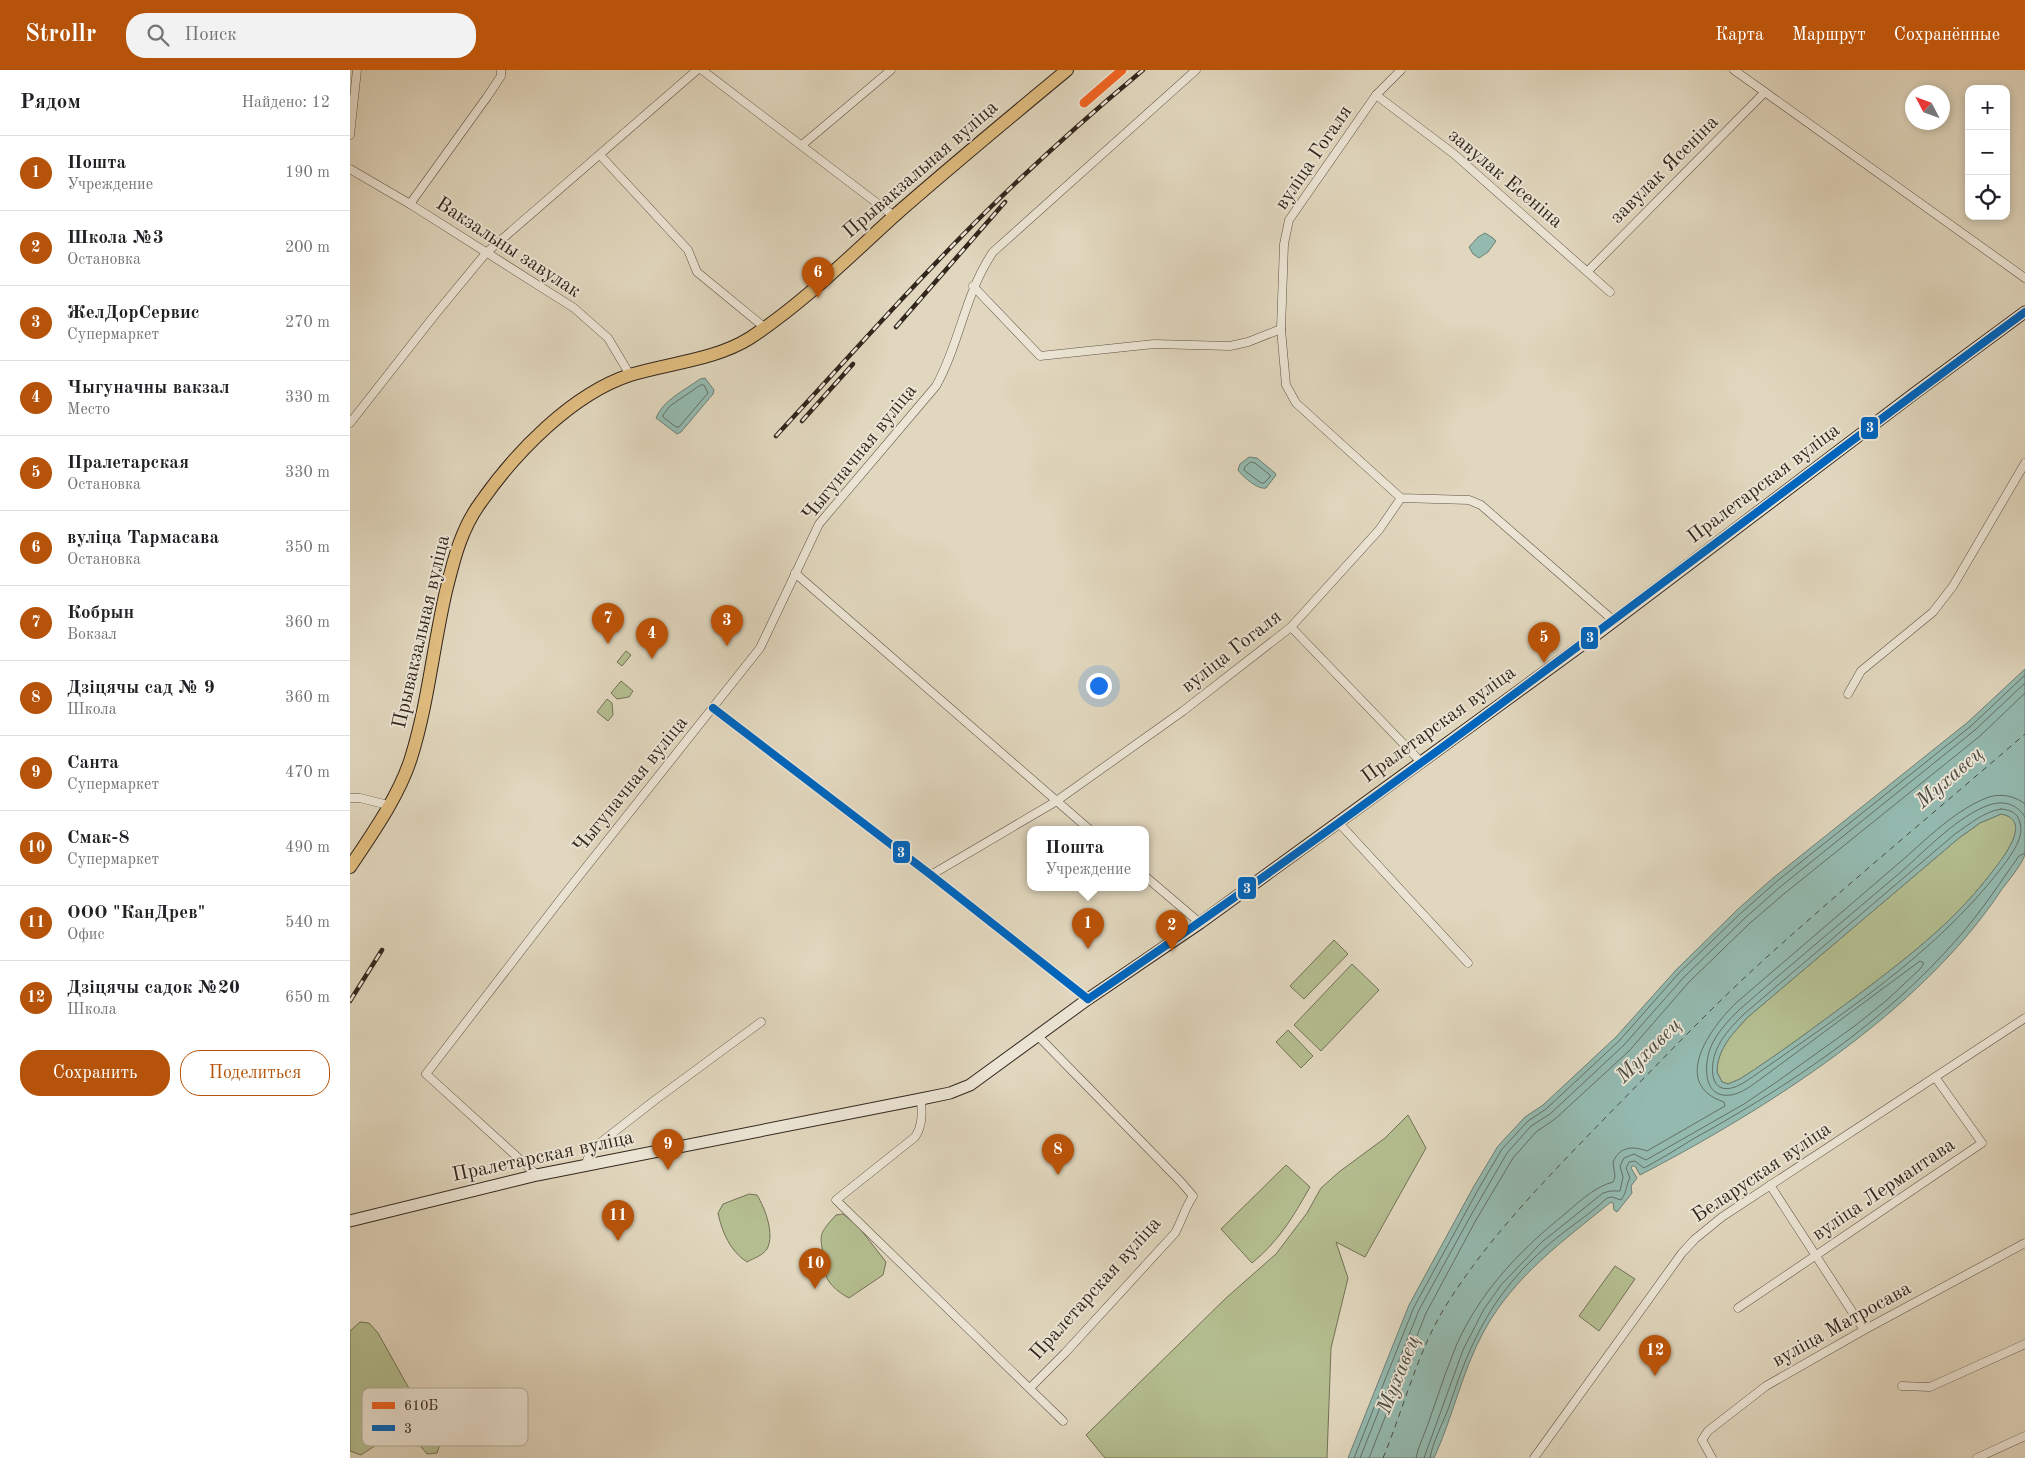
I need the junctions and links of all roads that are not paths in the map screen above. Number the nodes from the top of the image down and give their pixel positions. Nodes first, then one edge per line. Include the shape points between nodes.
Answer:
1 (357, 70) edge
2 (501, 70) edge
3 (697, 70) edge
4 (702, 70) edge
5 (891, 70) edge
6 (1067, 70) edge
7 (1196, 70) edge
8 (1401, 70) edge
9 (1734, 70) edge
10 (1765, 92) junction
11 (1376, 95) junction
12 (350, 135) edge
13 (802, 145) junction
14 (600, 155) junction
15 (350, 169) edge
16 (410, 204) junction
17 (894, 216) junction
18 (486, 254) junction
19 (1588, 271) junction
20 (2025, 278) edge
21 (973, 286) junction
22 (1610, 292) dead end
23 (2025, 312) edge
24 (764, 328) junction
25 (1281, 329) junction
26 (630, 375) junction
27 (350, 423) edge
28 (2025, 463) edge
29 (1401, 498) junction
30 (794, 573) junction
31 (1614, 621) junction
32 (1291, 628) junction
33 (1848, 694) dead end
34 (713, 708) junction
35 (1421, 762) junction
36 (350, 798) edge
37 (1055, 802) junction
38 (388, 805) junction
39 (1338, 822) junction
40 (1085, 826) edge
41 (350, 867) edge
42 (931, 875) junction
43 (1149, 880) edge
44 (1200, 923) junction
45 (1468, 963) dead end
46 (1088, 1000) junction
47 (2025, 1018) edge
48 (762, 1022) dead end
49 (1038, 1036) junction
50 (1935, 1077) junction
51 (921, 1099) junction
52 (585, 1166) junction
53 (537, 1175) junction
54 (1770, 1186) junction
55 (350, 1220) edge
56 (2025, 1243) edge
57 (1816, 1256) junction
58 (1738, 1308) dead end
59 (1864, 1330) junction
60 (2025, 1344) edge
61 (1902, 1386) dead end
62 (1030, 1388) junction
63 (1063, 1421) dead end
64 (2025, 1436) edge
65 (1534, 1458) edge
66 (1712, 1458) edge
67 (1977, 1458) edge

1 - 12 street
2 - 16 street via 501,76
3 - 14 street
4 - 13 street
5 - 13 street
6 - 17 main road, Прывакзальная вуліца
7 - 21 street, Чыгуначная вуліца via 993,252
8 - 11 street, вуліца Гогаля
9 - 10 street
10 - 19 street, завулак Ясеніна
10 - 20 street
11 - 19 street, завулак Есеніна via 1454,154
11 - 25 street, вуліца Гогаля via 1289,220 1284,244
13 - 17 street
14 - 18 street
14 - 24 street via 688,250 697,272
15 - 16 street, Вакзальны завулак
16 - 18 street, Вакзальны завулак
17 - 24 main road, Прывакзальная вуліца via 831,274
18 - 26 street, Вакзальны завулак via 574,308 608,338
18 - 27 street
19 - 22 street, завулак Есеніна
21 - 25 street via 1040,356 1154,344 1230,346
21 - 30 street, Чыгуначная вуліца via 944,372 936,386 819,524
23 - 31 main road, Пралетарская вуліца
24 - 26 main road, Прывакзальная вуліца via 747,340 717,352
25 - 29 street, вуліца Гогаля via 1286,385 1296,403
26 - 38 main road, Прывакзальная вуліца via 579,402 540,434 492,486 467,524 451,570 413,751
28 - 33 street via 1953,586 1933,612 1861,672
29 - 31 street via 1469,500 1481,505
29 - 32 street, вуліца Гогаля via 1378,530
30 - 34 street, Чыгуначная вуліца via 760,648
30 - 37 street
31 - 35 main road, Пралетарская вуліца
32 - 35 street
32 - 37 street, вуліца Гогаля via 1183,711
34 - 42 street
34 - 53 street, Чыгуначная вуліца via 426,1074
35 - 39 main road, Пралетарская вуліца
36 - 38 street
37 - 40 street
37 - 42 street, вуліца Гогаля
38 - 41 main road, Прывакзальная вуліца
39 - 44 main road, Пралетарская вуліца
39 - 45 street
42 - 46 street
43 - 44 street
44 - 46 main road, Пралетарская вуліца
46 - 49 main road, Пралетарская вуліца
47 - 50 street, Беларуская вуліца
48 - 52 street via 591,1150
49 - 51 main road, Пралетарская вуліца via 970,1085
49 - 62 street, Пралетарская вуліца via 1193,1196 1175,1232
50 - 54 street, Беларуская вуліца
50 - 57 street, вуліца Лермантава via 1982,1143
51 - 52 main road, Пралетарская вуліца
51 - 62 street, Пралетарская вуліца via 922,1118 915,1137 836,1200
52 - 53 main road, Пралетарская вуліца
53 - 55 main road, Пралетарская вуліца
54 - 57 street
54 - 65 street, Беларуская вуліца via 1722,1217 1682,1253
56 - 59 street, вуліца Матросава
57 - 58 street, вуліца Лермантава
57 - 59 street
59 - 66 street, вуліца Матросава via 1766,1386 1708,1431 1702,1440
60 - 61 street via 1930,1387
62 - 63 street, Пралетарская вуліца
64 - 67 street

